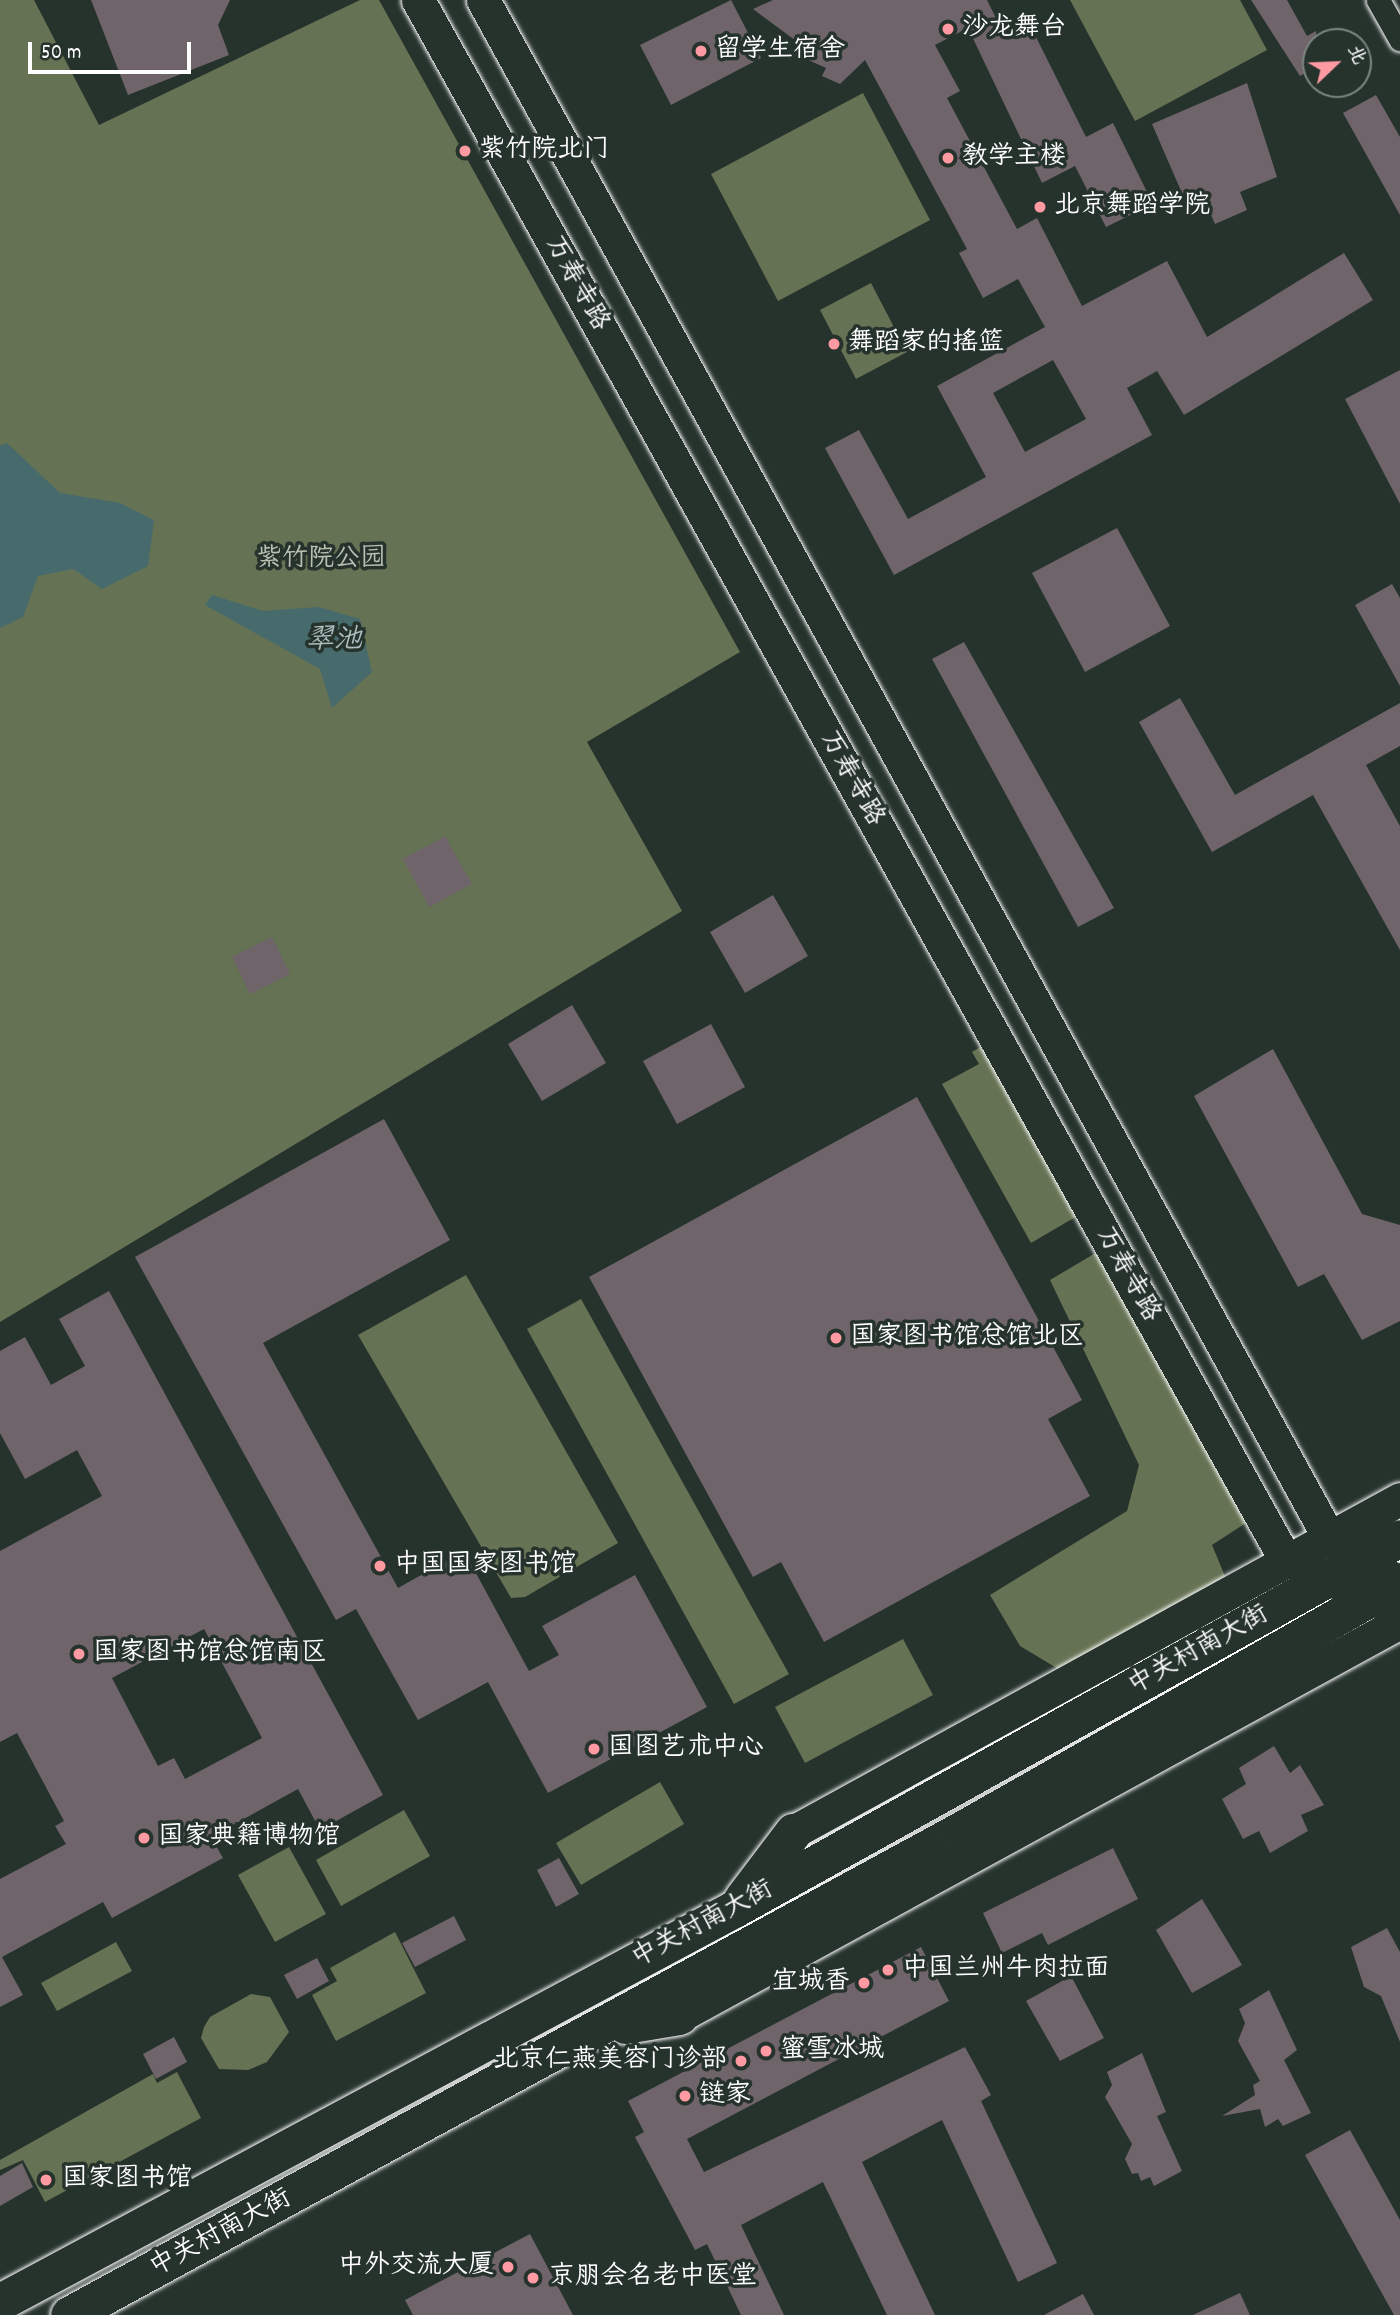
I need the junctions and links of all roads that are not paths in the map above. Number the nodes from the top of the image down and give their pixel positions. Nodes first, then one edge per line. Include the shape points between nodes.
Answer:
1 (418, 0) edge
2 (483, 0) edge
3 (1378, 0) edge
4 (1400, 39) edge
5 (1400, 1499) edge
6 (1327, 1534) junction
7 (1400, 1538) edge
8 (1363, 1558) junction
9 (1285, 1559) junction
10 (1332, 1577) junction
11 (1394, 1591) edge
12 (1400, 1622) edge
13 (959, 1831) junction
14 (793, 1832) joint
15 (921, 1880) junction
16 (734, 1909) junction
17 (679, 2016) joint
18 (600, 2029) junction
19 (0, 2302) edge
20 (69, 2315) edge

1 - 9 street, 万寿寺路
2 - 6 street, 万寿寺路
3 - 4 street
5 - 6 street, 中关村南大街
6 - 8 street
6 - 9 street, 中关村南大街
7 - 8 main road, 中关村南大街
8 - 10 main road, 中关村南大街
8 - 11 street
9 - 10 street
9 - 14 street, 中关村南大街
10 - 11 street
10 - 16 main road, 中关村南大街
11 - 13 main road, 中关村南大街
12 - 15 street
13 - 15 main road
13 - 18 main road, 中关村南大街
14 - 16 main road
15 - 17 street via 898,1900
16 - 19 main road, 中关村南大街
17 - 18 main road
18 - 20 main road, 中关村南大街

